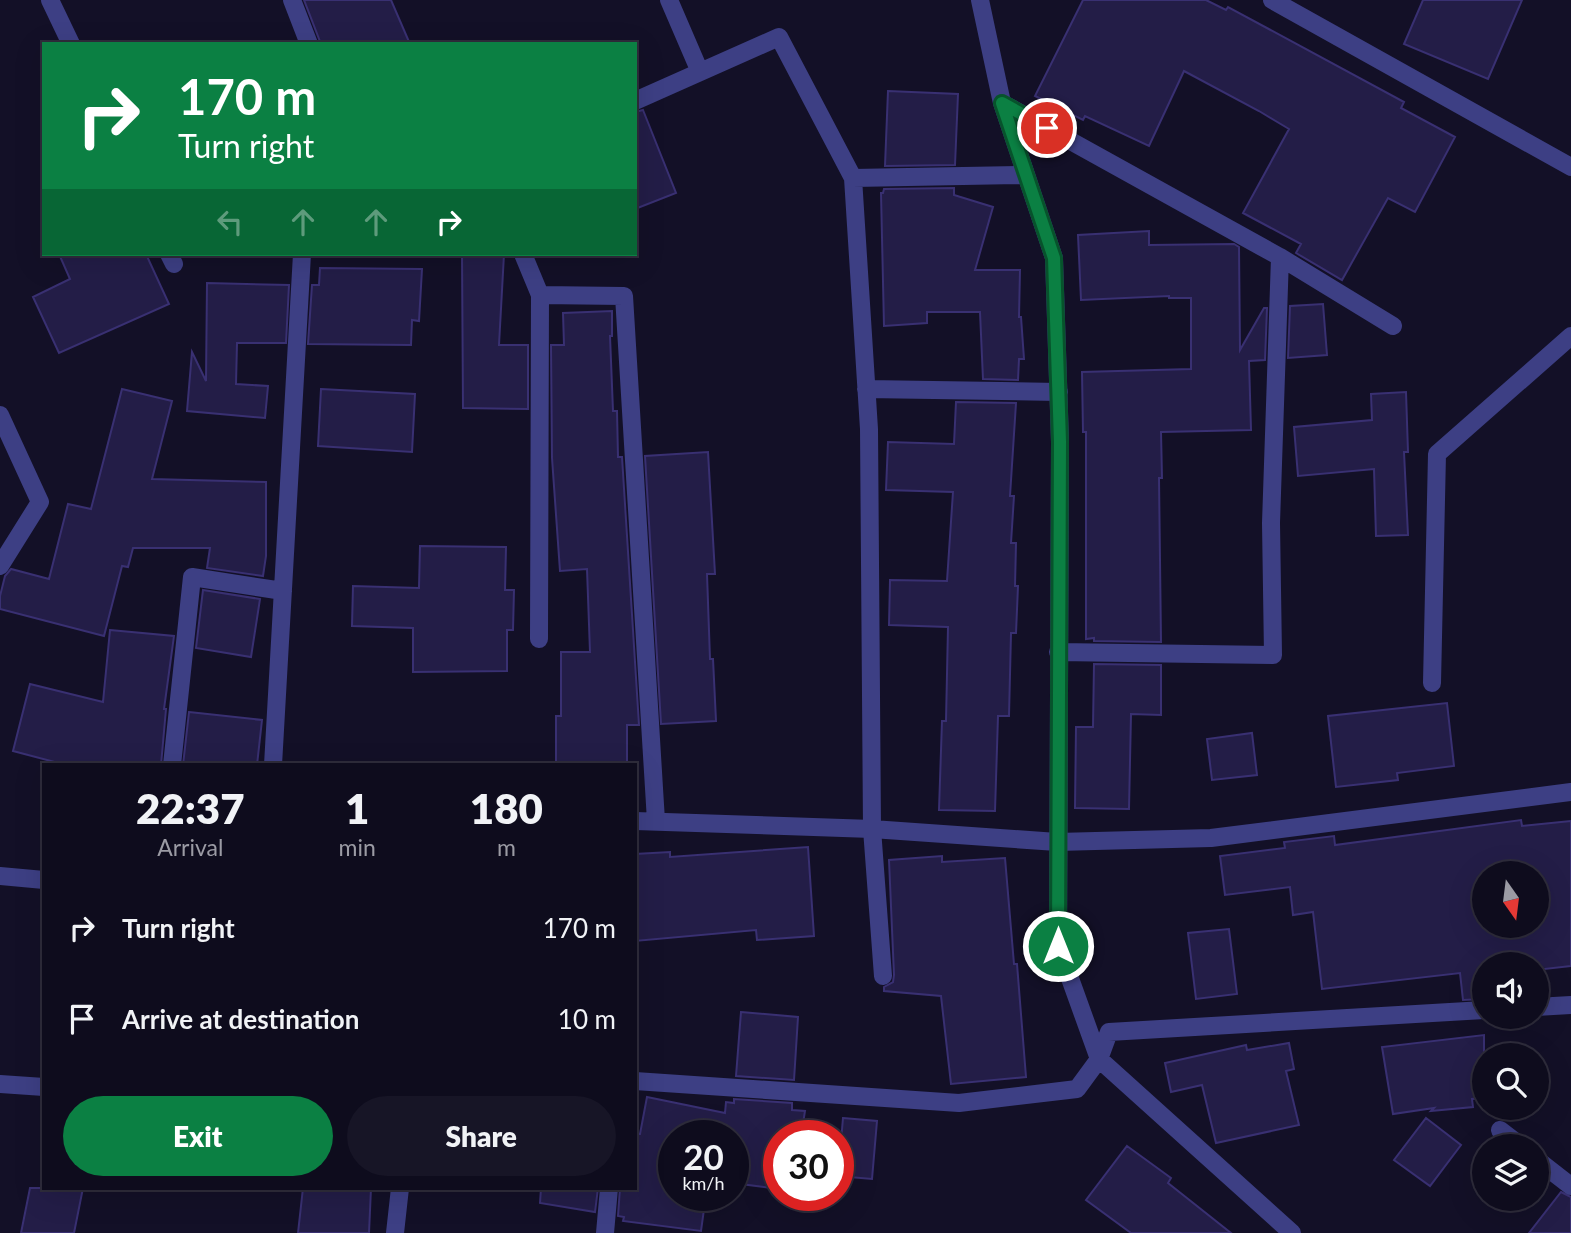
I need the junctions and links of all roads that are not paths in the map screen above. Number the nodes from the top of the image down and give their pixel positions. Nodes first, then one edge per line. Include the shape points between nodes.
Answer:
1 (50, 0) edge
2 (292, 0) edge
3 (669, 0) edge
4 (980, 0) edge
5 (1272, 0) edge
6 (70, 42) edge
7 (308, 42) edge
8 (700, 72) junction
9 (637, 100) edge
10 (1002, 103) junction
11 (1571, 167) edge
12 (1024, 175) junction
13 (853, 178) junction
14 (302, 256) edge
15 (524, 256) edge
16 (1280, 257) junction
17 (540, 295) junction
18 (1393, 327) dead end
19 (1571, 336) edge
20 (866, 389) junction
21 (1059, 392) junction
22 (0, 415) edge
23 (0, 566) edge
24 (283, 591) junction
25 (539, 639) dead end
26 (1058, 652) junction
27 (1432, 683) dead end
28 (172, 763) edge
29 (273, 763) edge
30 (1571, 792) edge
31 (637, 821) edge
32 (656, 821) junction
33 (873, 828) junction
34 (1057, 842) junction
35 (0, 876) edge
36 (42, 880) edge
37 (883, 976) dead end
38 (1571, 1005) edge
39 (1549, 1006) edge
40 (1472, 1011) edge
41 (1100, 1059) junction
42 (637, 1081) edge
43 (0, 1084) edge
44 (42, 1087) edge
45 (1500, 1130) dead end
46 (1505, 1134) edge
47 (1549, 1168) edge
48 (1571, 1186) edge
49 (400, 1190) edge
50 (610, 1190) edge
51 (396, 1233) edge
52 (605, 1233) edge
53 (1292, 1233) edge

1 - 6 street
2 - 7 street
3 - 8 street
4 - 10 street
5 - 11 street
8 - 9 street
8 - 13 street via 779,37
10 - 12 street
10 - 16 street
12 - 13 street
12 - 21 street via 1054,258
13 - 20 street
14 - 24 street
15 - 17 street
16 - 18 street
16 - 26 street via 1273,655
17 - 25 street
17 - 32 street via 624,296
19 - 27 street via 1437,454
20 - 21 street
20 - 33 street
21 - 26 street
22 - 23 street via 40,502
24 - 28 street via 192,577
24 - 29 street
26 - 34 street
30 - 34 street via 1211,838
31 - 32 street
32 - 33 street
33 - 34 street
33 - 37 street
34 - 41 street via 1058,946
35 - 36 street
38 - 39 street
40 - 41 street via 1109,1032
41 - 42 street via 1077,1089 959,1103
41 - 53 street
43 - 44 street
45 - 46 street
47 - 48 street
49 - 51 street
50 - 52 street

